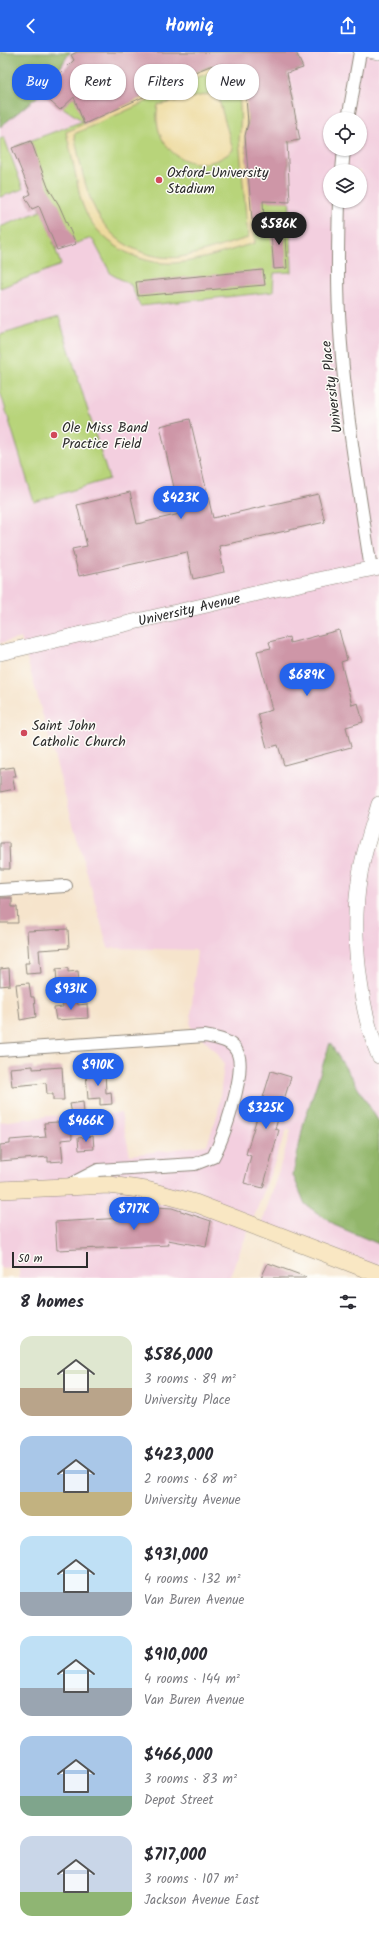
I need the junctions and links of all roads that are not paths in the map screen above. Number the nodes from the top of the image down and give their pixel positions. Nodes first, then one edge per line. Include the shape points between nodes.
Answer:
1 (361, 52) edge
2 (379, 55) edge
3 (349, 112) edge
4 (339, 208) edge
5 (375, 568) edge
6 (0, 653) edge
7 (379, 804) edge
8 (66, 886) dead end
9 (0, 890) edge
10 (375, 1030) edge
11 (0, 1050) edge
12 (379, 1056) edge
13 (68, 1186) junction
14 (0, 1190) edge
15 (379, 1274) edge

1 - 2 street
1 - 3 street
4 - 5 street, University Place via 339,313 345,386
5 - 6 street, University Avenue
7 - 10 street via 359,880 356,942 361,986
8 - 9 street
10 - 12 street
11 - 13 street via 205,1036 227,1041 238,1054 240,1073 221,1142 213,1157 195,1164 98,1170
13 - 14 main road
13 - 15 main road via 108,1185 146,1190 195,1203

